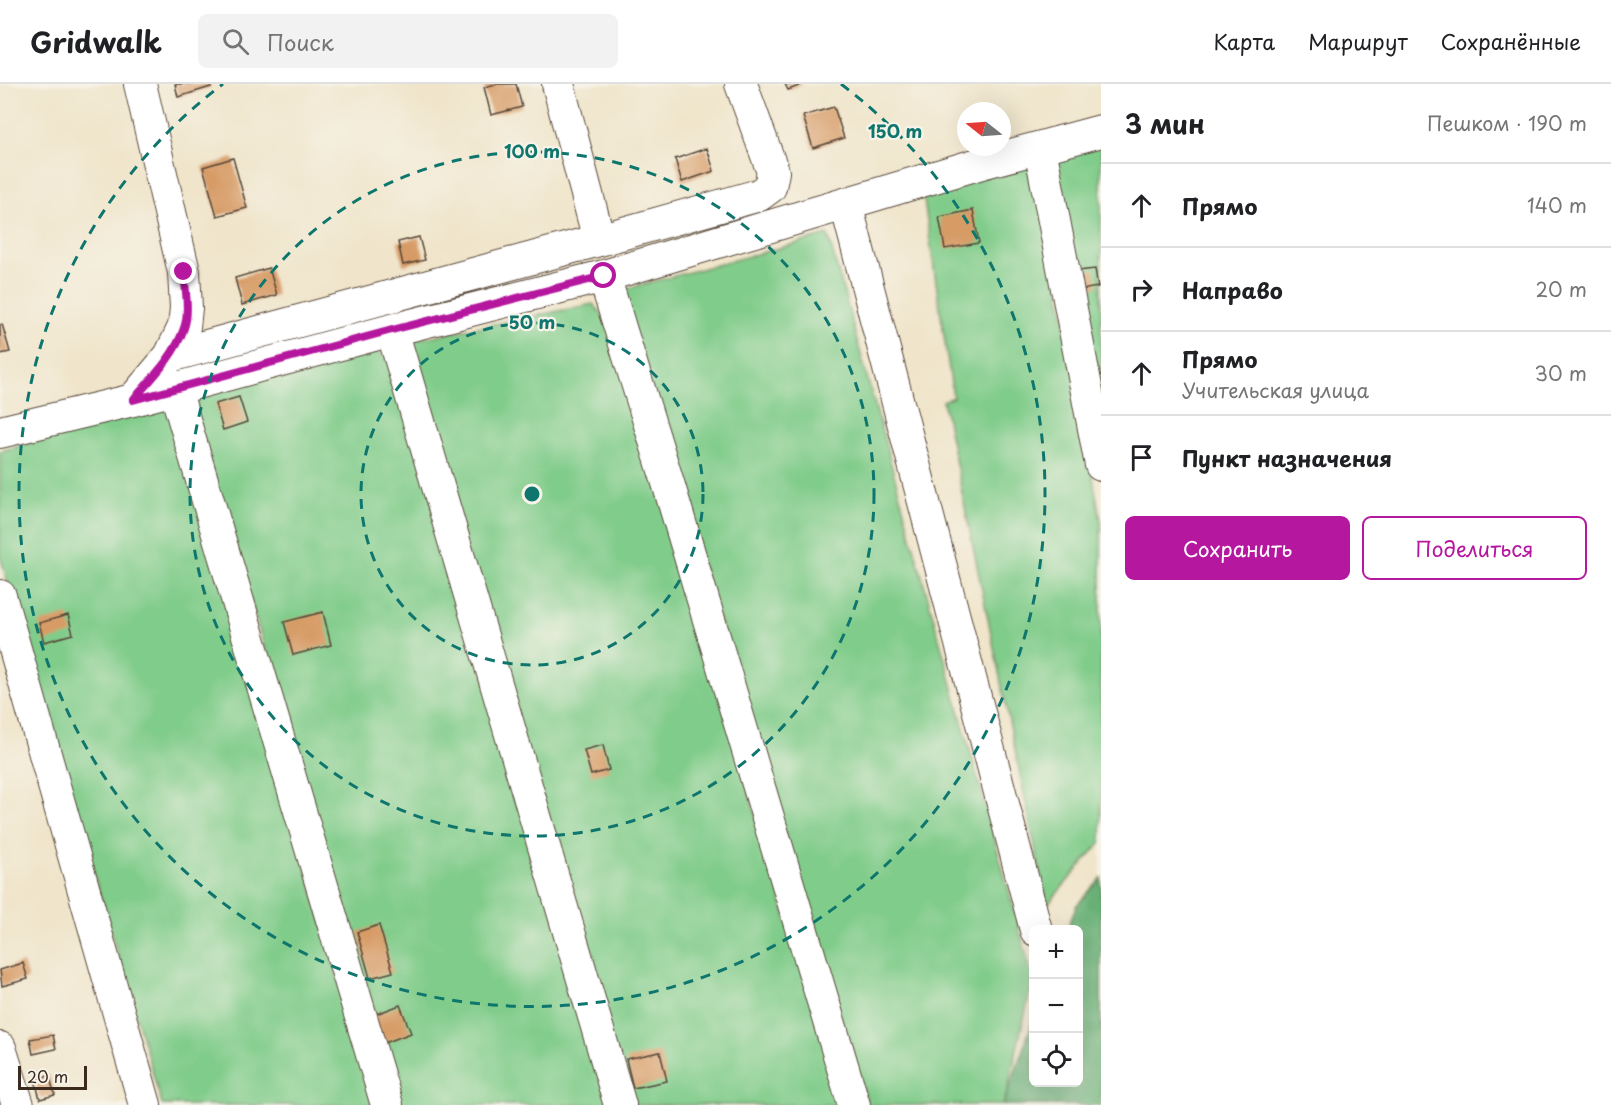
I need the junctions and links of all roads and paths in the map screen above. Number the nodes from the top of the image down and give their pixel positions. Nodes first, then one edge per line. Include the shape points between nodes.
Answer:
1 (140, 84) edge
2 (558, 84) edge
3 (741, 84) edge
4 (1101, 131) edge
5 (1040, 147) junction
6 (846, 204) junction
7 (599, 240) junction
8 (604, 276) junction
9 (392, 330) junction
10 (170, 356) junction
11 (175, 389) junction
12 (133, 400) junction
13 (0, 432) edge
14 (1101, 465) edge
15 (0, 596) edge
16 (1035, 925) edge
17 (0, 1048) edge
18 (18, 1105) edge
19 (145, 1105) edge
20 (387, 1105) edge
21 (620, 1105) edge
22 (854, 1105) edge

1 - 10 street via 184,272 184,327
2 - 7 street
3 - 7 street via 773,172 770,187 759,195
4 - 5 street
5 - 6 street
5 - 14 street
6 - 8 street
6 - 16 street
7 - 10 street
8 - 9 street
8 - 22 street
9 - 11 street
9 - 21 street
10 - 12 street
11 - 12 street
11 - 20 street
12 - 13 street
15 - 19 street
17 - 18 street

